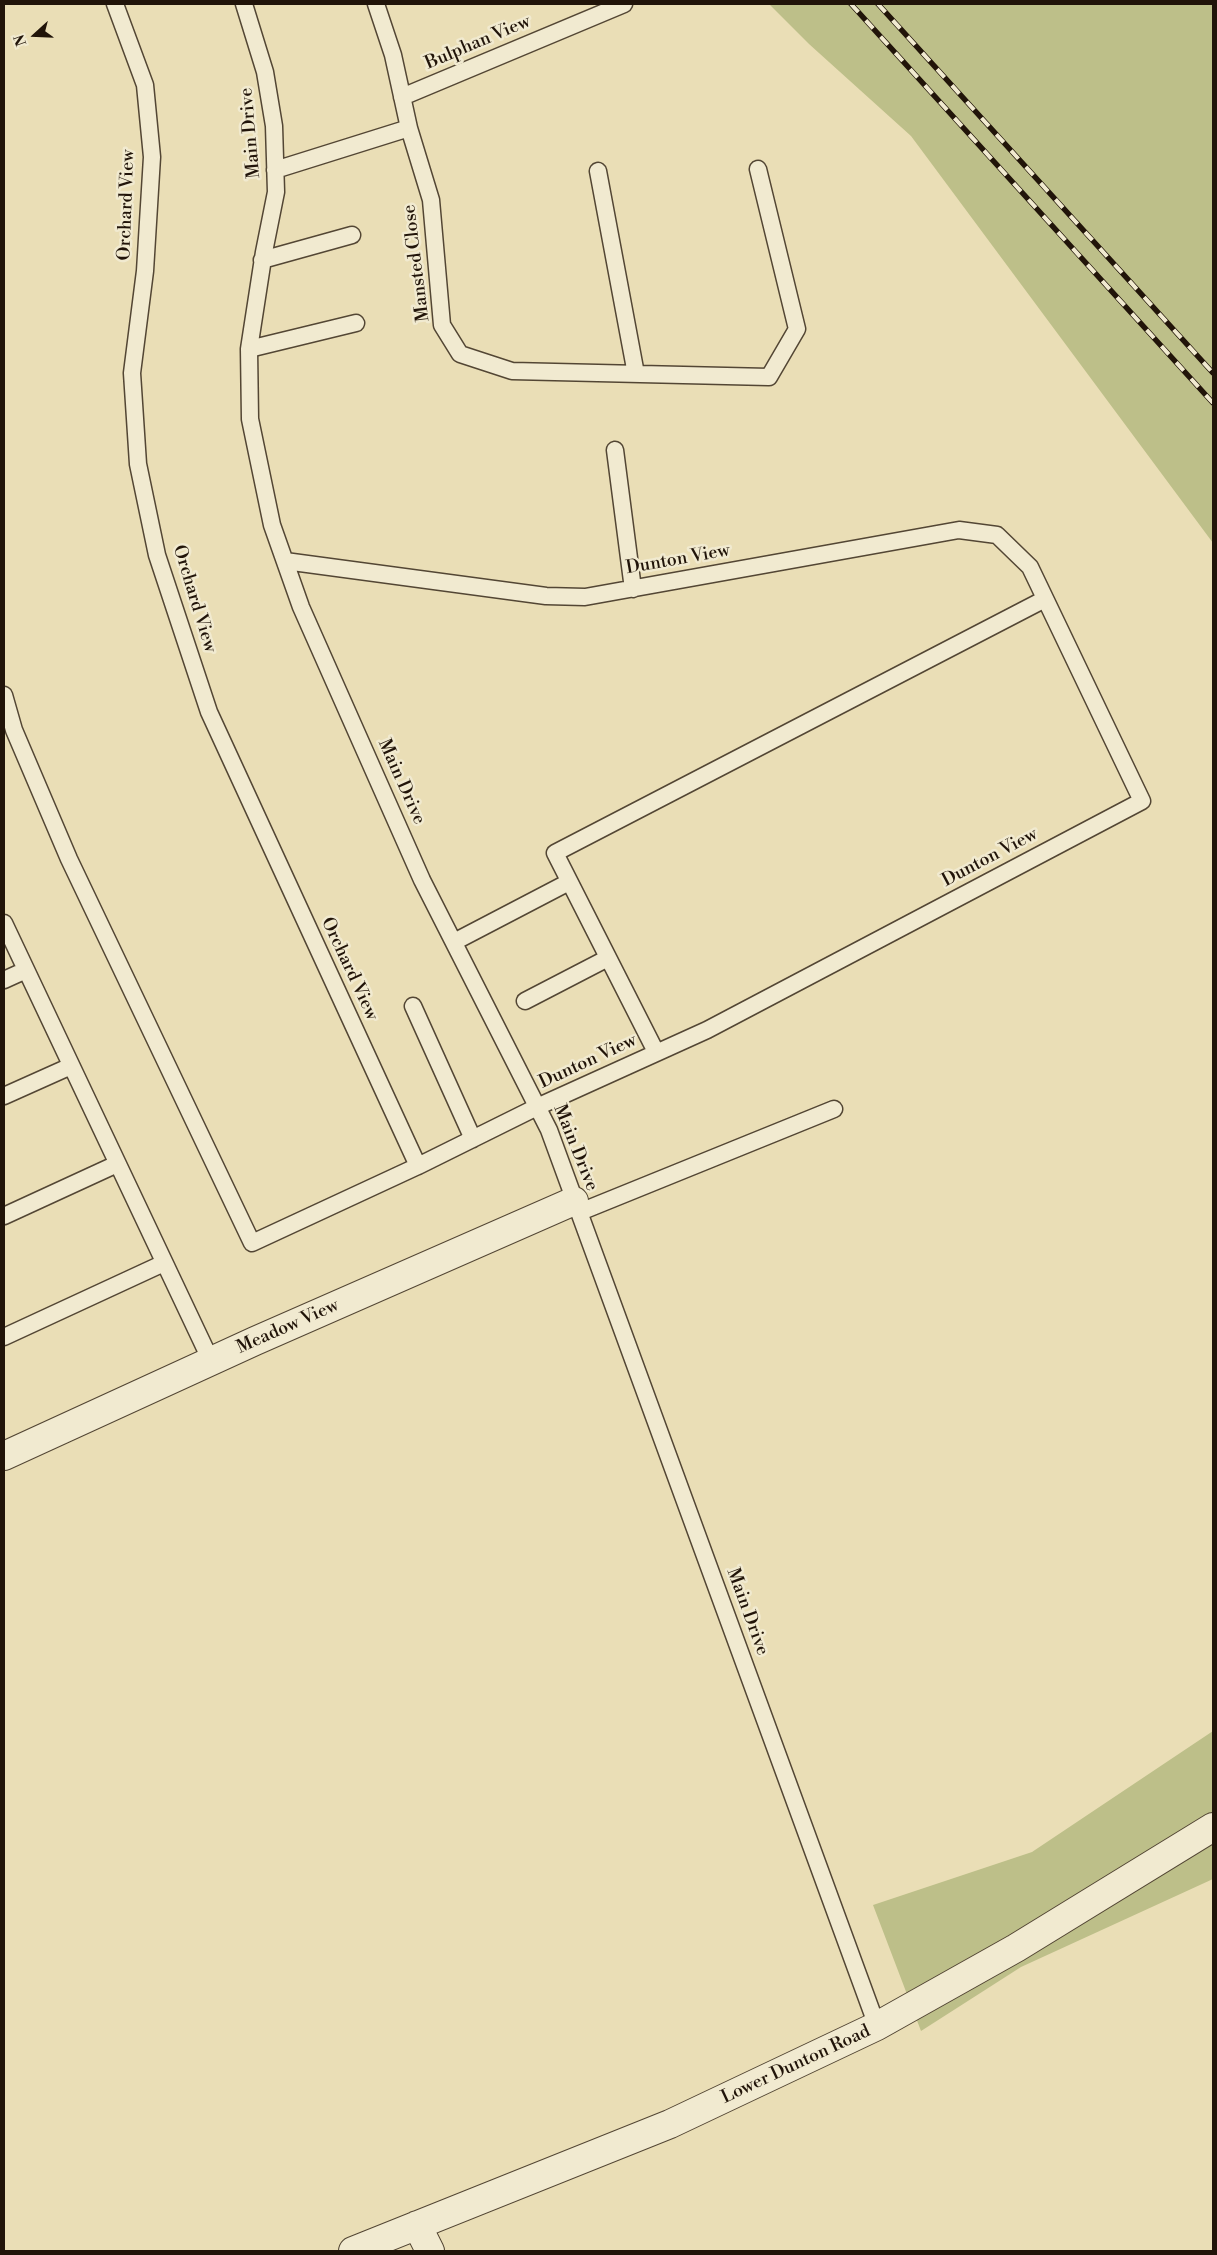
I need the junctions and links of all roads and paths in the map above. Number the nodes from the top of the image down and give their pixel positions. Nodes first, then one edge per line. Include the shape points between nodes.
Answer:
1 (115, 4) edge
2 (244, 4) edge
3 (376, 4) edge
4 (624, 4) edge
5 (402, 96) junction
6 (409, 128) junction
7 (758, 169) dead end
8 (275, 170) junction
9 (598, 171) dead end
10 (352, 235) dead end
11 (262, 260) junction
12 (356, 323) dead end
13 (249, 349) junction
14 (636, 374) junction
15 (615, 450) dead end
16 (285, 561) junction
17 (633, 589) junction
18 (1045, 599) junction
19 (4, 695) edge
20 (569, 882) junction
21 (4, 924) edge
22 (454, 942) junction
23 (608, 958) junction
24 (26, 970) junction
25 (4, 980) edge
26 (525, 1001) dead end
27 (413, 1006) dead end
28 (656, 1052) junction
29 (71, 1066) junction
30 (4, 1096) edge
31 (537, 1107) junction
32 (834, 1109) dead end
33 (474, 1139) junction
34 (118, 1164) junction
35 (418, 1166) junction
36 (577, 1206) junction
37 (4, 1216) edge
38 (164, 1263) junction
39 (4, 1337) edge
40 (211, 1361) junction
41 (4, 1456) edge
42 (1213, 1826) edge
43 (878, 2026) junction
44 (417, 2226) junction
45 (354, 2251) edge
46 (430, 2251) edge

1 - 35 lane, Orchard View via 145,85 152,157 145,271 132,373 138,464 158,554 209,712
2 - 8 lane, Main Drive via 266,72 274,126
3 - 5 lane
4 - 5 lane, Bulphan View
5 - 6 lane
6 - 8 lane
6 - 14 lane, Mansted Close via 431,200 442,325 460,354 512,371
7 - 14 lane, Mansted Close via 797,329 769,378
8 - 11 lane, Main Drive via 276,192
9 - 14 lane
10 - 11 lane
11 - 13 lane, Main Drive
12 - 13 lane
13 - 16 lane, Main Drive via 250,419 272,525
15 - 17 lane
16 - 17 lane, Dunton View via 546,596 585,598
16 - 22 lane, Main Drive via 301,607 418,871
17 - 18 lane, Dunton View via 959,530 997,535 1030,567
18 - 20 lane, Dunton View via 555,854
18 - 28 lane, Dunton View via 1142,801 715,1025
19 - 35 lane via 14,730 69,859 252,1243
20 - 22 lane
20 - 23 lane, Dunton View
21 - 24 lane
22 - 31 lane, Main Drive
23 - 26 lane
23 - 28 lane, Dunton View
24 - 25 lane
24 - 29 lane
27 - 33 lane
28 - 31 lane, Dunton View
29 - 30 lane
29 - 34 lane
31 - 33 lane
31 - 36 lane, Main Drive via 549,1130
32 - 36 lane, Main Drive
33 - 35 lane
34 - 37 lane
34 - 38 lane
36 - 40 street, Meadow View
36 - 43 lane, Main Drive
38 - 39 lane
38 - 40 lane
40 - 41 street, Meadow View
42 - 43 street, Lower Dunton Road via 1016,1948
43 - 44 street, Lower Dunton Road via 670,2124
44 - 45 street, Lower Dunton Road
44 - 46 street

